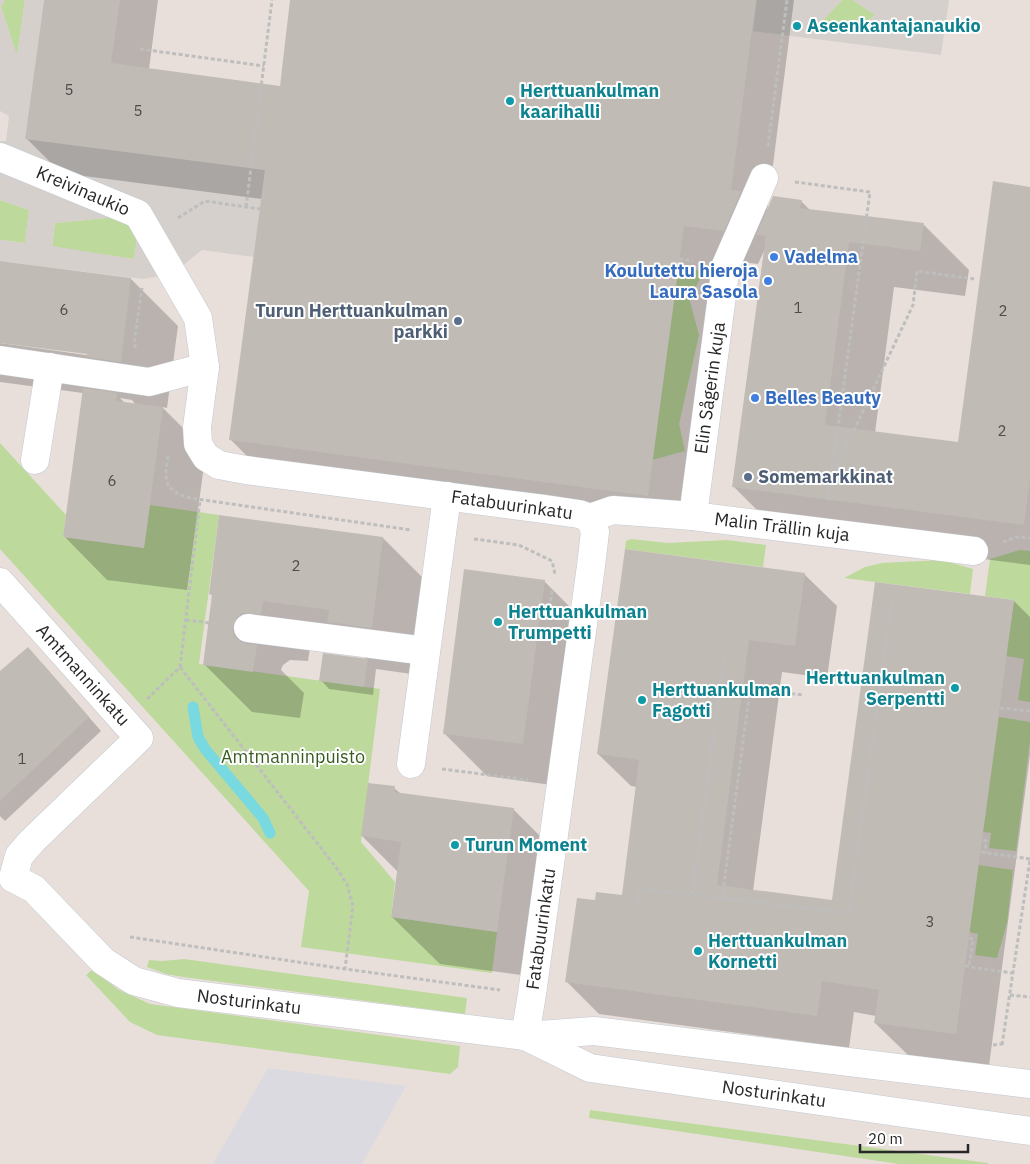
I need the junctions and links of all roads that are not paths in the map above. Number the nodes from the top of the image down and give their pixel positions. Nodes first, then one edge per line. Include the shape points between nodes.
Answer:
1 (0, 156) edge
2 (764, 178) road end
3 (198, 318) joint
4 (0, 360) edge
5 (50, 367) junction
6 (205, 367) junction
7 (35, 460) dead end
8 (447, 496) junction
9 (692, 516) junction
10 (590, 518) junction
11 (974, 551) dead end
12 (0, 582) edge
13 (248, 628) dead end
14 (426, 651) junction
15 (411, 764) road end
16 (7, 879) edge
17 (525, 1036) junction
18 (1030, 1084) edge
19 (1030, 1131) edge

1 - 3 street, Kreivinaukio via 138,214
2 - 9 street, Elin Sågerin kuja via 726,265
3 - 6 street, Fatabuurinkatu
4 - 5 street
5 - 6 street via 150,382
5 - 7 street
6 - 8 street, Fatabuurinkatu via 198,444 206,457 219,466
8 - 10 street, Fatabuurinkatu
8 - 14 street
9 - 10 street, Malin Trällin kuja via 613,510
9 - 11 street, Malin Trällin kuja
10 - 17 street, Fatabuurinkatu via 595,532 591,566
12 - 16 street, Amtmanninkatu via 139,738 32,841 19,856
13 - 14 street
14 - 15 street
16 - 17 street, Nosturinkatu via 34,889 103,961 134,981 178,993
17 - 18 street, Nosturinkatu via 594,1031
17 - 19 street, Nosturinkatu via 590,1068

